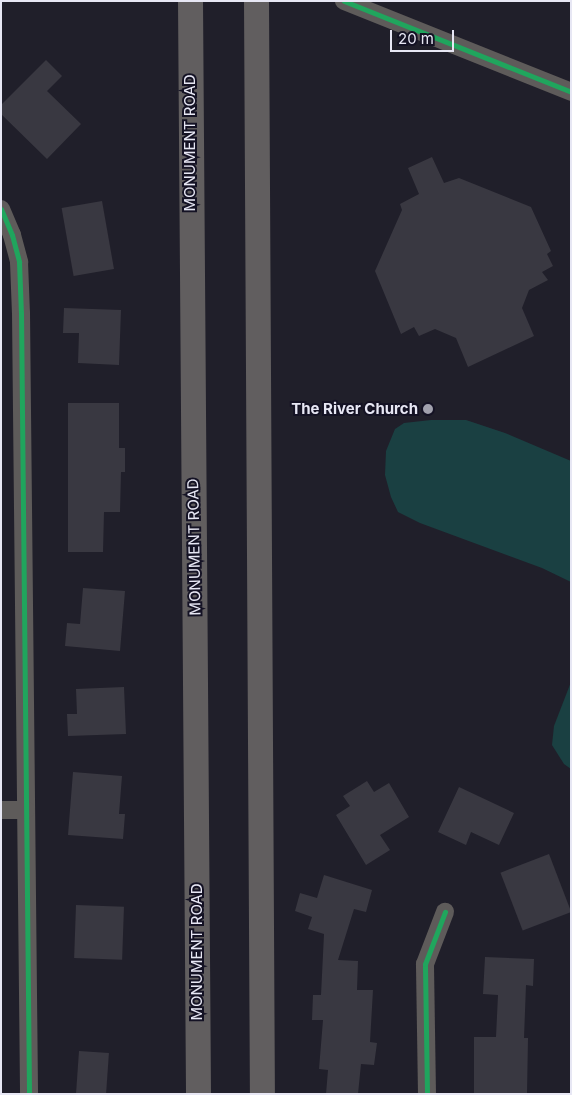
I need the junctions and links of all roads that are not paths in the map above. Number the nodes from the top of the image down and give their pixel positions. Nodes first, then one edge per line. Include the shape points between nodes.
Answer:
1 (190, 1) edge
2 (256, 1) edge
3 (344, 1) edge
4 (571, 92) edge
5 (1, 209) edge
6 (1, 810) edge
7 (26, 810) junction
8 (445, 912) dead end
9 (29, 1094) edge
10 (198, 1094) edge
11 (262, 1094) edge
12 (428, 1094) edge

1 - 10 main road, MONUMENT ROAD
2 - 11 main road
3 - 4 street
5 - 7 street via 19,262
6 - 7 street
7 - 9 street
8 - 12 street via 425,964

